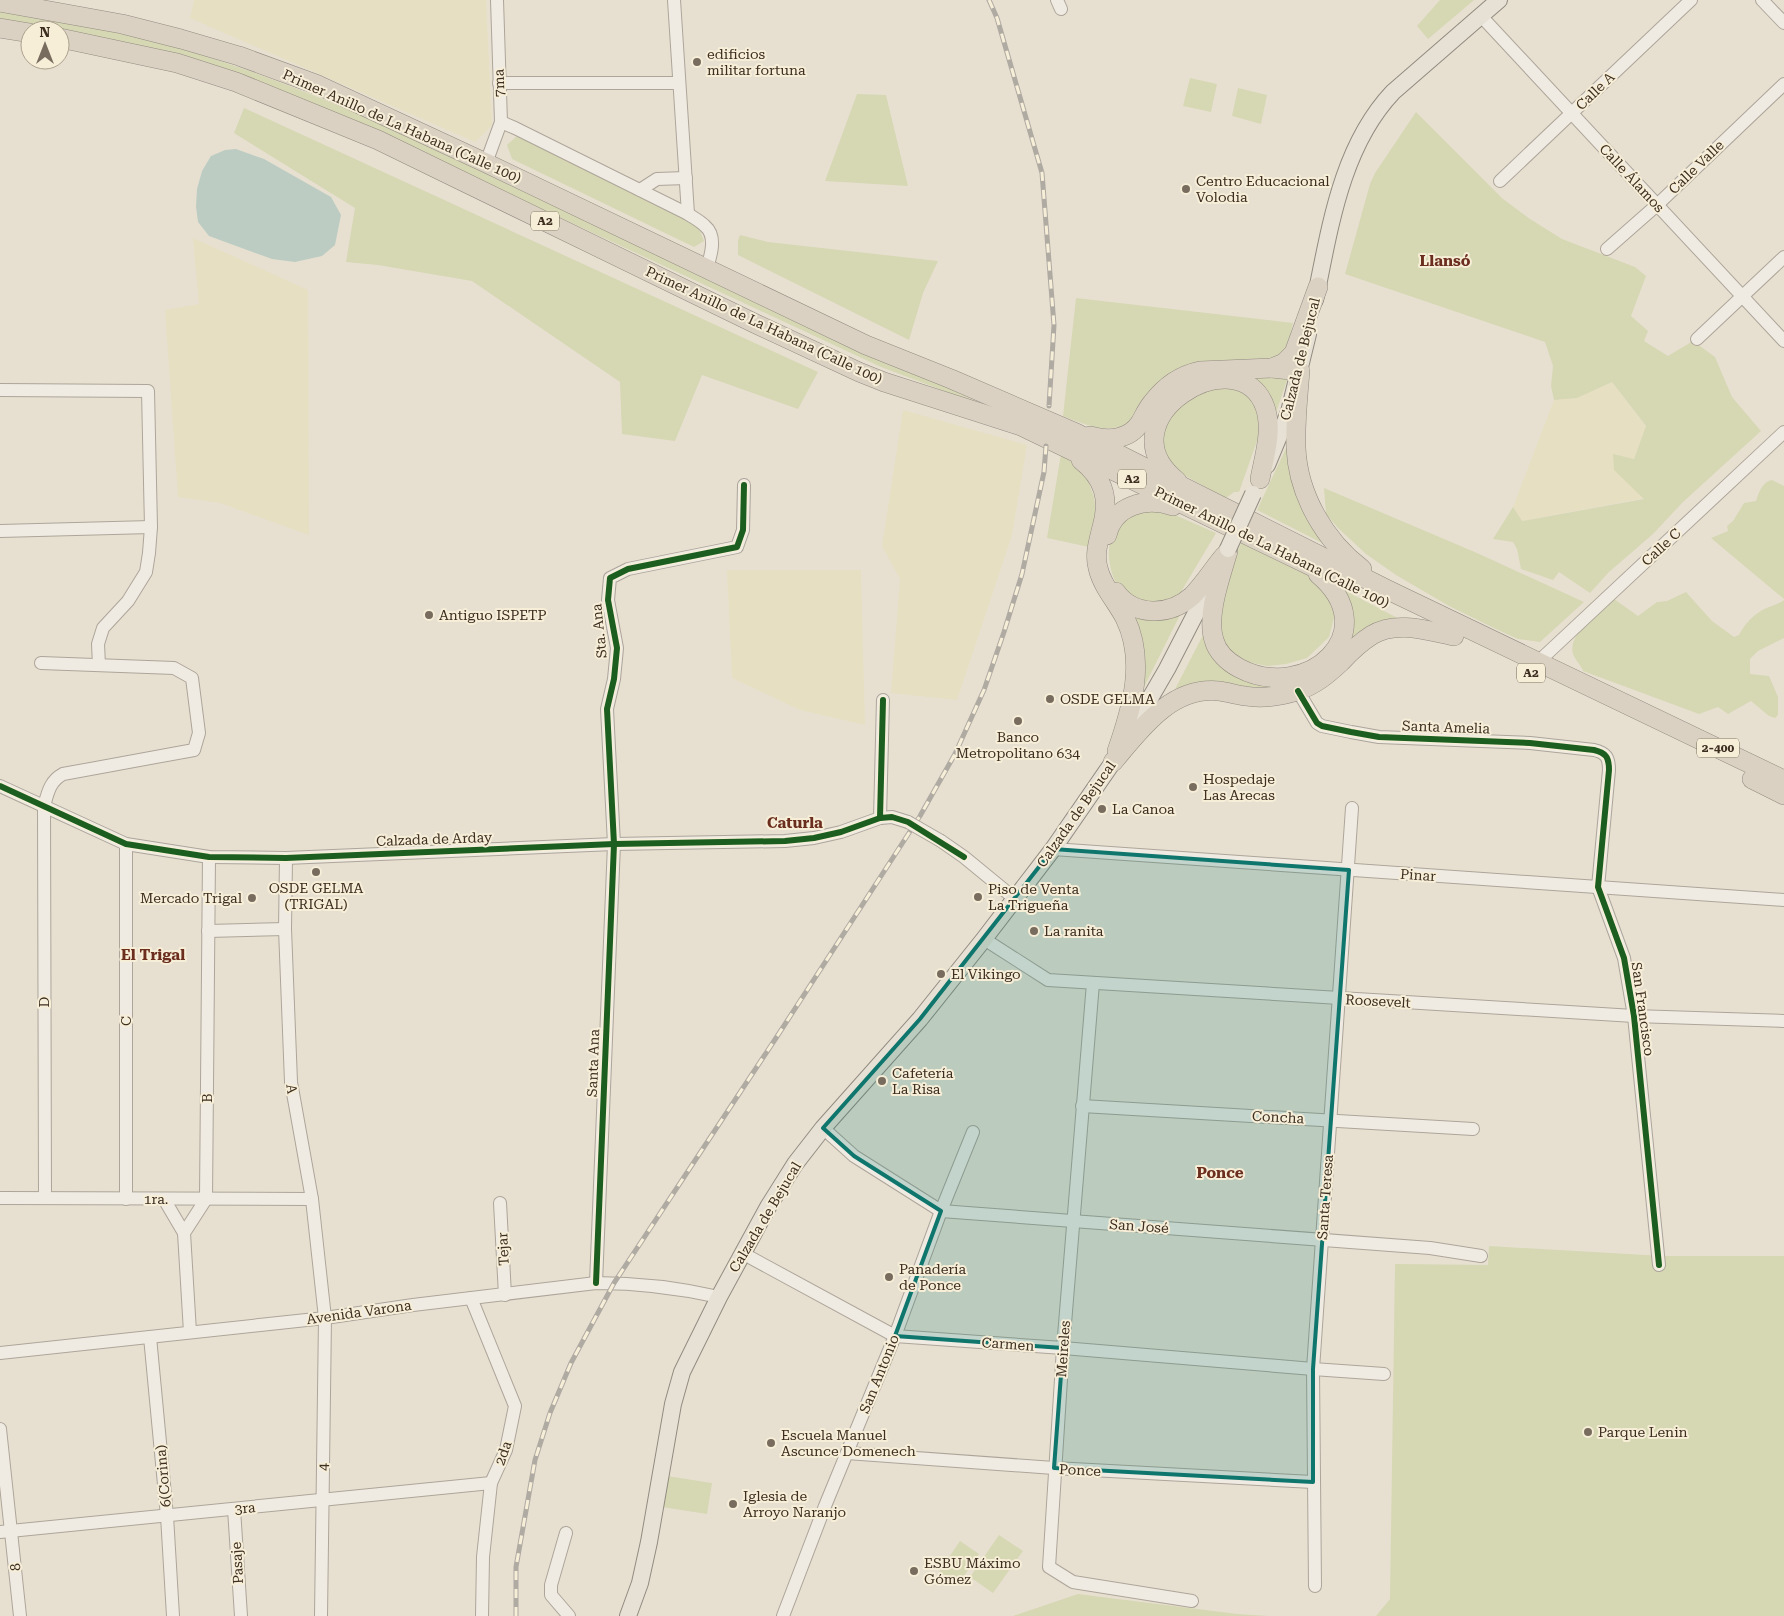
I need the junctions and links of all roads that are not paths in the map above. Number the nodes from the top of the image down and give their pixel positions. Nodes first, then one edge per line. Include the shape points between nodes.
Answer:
1 (497, 0) edge
2 (674, 0) edge
3 (1499, 0) edge
4 (1691, 0) edge
5 (1762, 0) edge
6 (0, 2) edge
7 (1480, 16) junction
8 (1784, 23) edge
9 (0, 28) edge
10 (20, 31) edge
11 (70, 40) edge
12 (499, 83) junction
13 (679, 83) junction
14 (1784, 84) edge
15 (1571, 114) junction
16 (501, 122) junction
17 (486, 163) junction
18 (686, 178) junction
19 (1500, 181) dead end
20 (640, 190) junction
21 (1657, 205) junction
22 (688, 214) junction
23 (1607, 249) dead end
24 (1784, 257) edge
25 (707, 268) junction
26 (1318, 287) junction
27 (1742, 296) junction
28 (1697, 339) dead end
29 (1784, 341) edge
30 (1272, 368) junction
31 (1300, 371) junction
32 (0, 390) edge
33 (1784, 432) edge
34 (1076, 433) junction
35 (1060, 444) junction
36 (744, 485) dead end
37 (1257, 487) junction
38 (1190, 491) junction
39 (1204, 515) junction
40 (151, 527) junction
41 (0, 531) edge
42 (1228, 550) junction
43 (1279, 550) junction
44 (1388, 590) junction
45 (1454, 636) junction
46 (1538, 662) junction
47 (41, 663) dead end
48 (99, 665) junction
49 (1298, 691) junction
50 (883, 700) dead end
51 (1653, 717) junction
52 (1609, 759) joint
53 (1113, 762) junction
54 (1784, 770) edge
55 (1784, 780) edge
56 (0, 786) edge
57 (1784, 795) edge
58 (44, 806) junction
59 (1352, 808) dead end
60 (880, 818) junction
61 (126, 844) junction
62 (614, 844) junction
63 (1053, 848) junction
64 (209, 857) junction
65 (286, 858) junction
66 (1349, 870) junction
67 (1598, 887) junction
68 (1014, 898) junction
69 (1784, 900) edge
70 (285, 930) junction
71 (208, 931) junction
72 (984, 939) junction
73 (1093, 983) junction
74 (1339, 999) junction
75 (1634, 1016) junction
76 (1784, 1021) edge
77 (1082, 1106) junction
78 (1330, 1120) junction
79 (823, 1128) junction
80 (1474, 1129) dead end
81 (973, 1132) dead end
82 (0, 1198) edge
83 (45, 1198) junction
84 (126, 1199) junction
85 (164, 1199) junction
86 (206, 1199) junction
87 (312, 1199) junction
88 (500, 1203) dead end
89 (941, 1211) junction
90 (1074, 1222) junction
91 (184, 1233) junction
92 (1321, 1240) junction
93 (742, 1253) junction
94 (1480, 1256) dead end
95 (1659, 1266) dead end
96 (596, 1283) junction
97 (506, 1295) junction
98 (718, 1297) junction
99 (472, 1298) junction
100 (325, 1318) junction
101 (190, 1332) junction
102 (150, 1336) junction
103 (895, 1336) junction
104 (1063, 1348) junction
105 (0, 1353) edge
106 (1313, 1369) junction
107 (1384, 1374) dead end
108 (0, 1429) edge
109 (847, 1453) junction
110 (1054, 1468) junction
111 (1313, 1482) junction
112 (491, 1484) junction
113 (322, 1501) junction
114 (234, 1509) junction
115 (167, 1516) junction
116 (5, 1532) edge
117 (566, 1533) dead end
118 (1315, 1586) dead end
119 (1192, 1601) dead end
120 (20, 1616) edge
121 (173, 1616) edge
122 (240, 1616) edge
123 (321, 1616) edge
124 (482, 1616) edge
125 (568, 1616) edge
126 (628, 1616) edge
127 (784, 1616) edge

1 - 12 street, 7ma
2 - 13 street
3 - 7 main road, Calzada de Bejucal
4 - 15 street, Calle A
5 - 8 street
6 - 17 highway, Primer Anillo de La Habana (Calle 100) / A2 via 122,24 239,56 318,85
7 - 15 street, Calle Álamos
7 - 26 main road, Calzada de Bejucal via 1393,92 1368,123 1345,178
9 - 10 highway
11 - 35 highway, Primer Anillo de La Habana (Calle 100) / A2 via 177,63 236,82 378,140 859,372 1021,426
12 - 13 street
12 - 16 street, 7ma
13 - 18 street
14 - 21 street, Calle Valle
15 - 19 street, Calle A
15 - 21 street, Calle Álamos
16 - 17 street, 7ma
16 - 20 street
17 - 25 highway, Primer Anillo de La Habana (Calle 100) / A2
18 - 20 street via 657,179
18 - 22 street
20 - 22 street
21 - 23 street, Calle Valle
21 - 27 street, Calle Álamos
22 - 25 street via 711,233
24 - 27 street
25 - 34 highway, Primer Anillo de La Habana (Calle 100) / A2 via 866,346
26 - 30 highway via 1294,353 1284,363
26 - 31 main road, Calzada de Bejucal
27 - 28 street
27 - 29 street, Calle Álamos
30 - 31 highway
30 - 34 highway via 1190,373 1169,385 1139,424 1125,436 1106,439
31 - 37 main road, Calzada de Bejucal via 1289,412
31 - 44 highway via 1296,449 1307,495 1331,540 1351,561
32 - 40 street via 148,392
33 - 46 street, Calle C
34 - 38 highway, Primer Anillo de La Habana (Calle 100) / A2
35 - 39 highway, Primer Anillo de La Habana (Calle 100) / A2
35 - 53 highway via 1086,464 1102,483 1106,504 1097,548 1097,567 1128,626 1134,648 1134,687
36 - 62 street, Sta. Ana via 743,530 737,547 628,569 610,578 608,600 617,648 614,679 606,709
37 - 38 highway via 1267,436 1265,407 1246,385 1232,380 1215,381 1179,394 1166,409 1156,430 1160,460 1173,478
37 - 42 main road, Calzada de Bejucal, bridge
38 - 44 highway, Primer Anillo de La Habana (Calle 100) / A2
39 - 42 highway via 1152,502 1132,505 1118,515 1108,530 1103,558 1114,589 1135,608 1156,611 1171,608 1192,595
39 - 43 highway, Primer Anillo de La Habana (Calle 100) / A2
40 - 41 street
40 - 48 street via 146,572 128,601 103,628 98,644
42 - 43 highway via 1213,614 1214,642 1221,654 1236,666 1258,676 1281,678 1308,672 1332,655 1342,637 1344,616 1337,596 1326,581
42 - 53 main road, Calzada de Bejucal via 1167,669
43 - 45 highway, Primer Anillo de La Habana (Calle 100) / A2
44 - 46 highway, Primer Anillo de La Habana (Calle 100) / A2
45 - 49 highway via 1408,628 1379,631 1326,676
45 - 57 highway, Primer Anillo de La Habana (Calle 100) / A2
46 - 51 highway, Primer Anillo de La Habana (Calle 100) / A2
47 - 48 street
48 - 58 street via 174,668 192,678 199,733 194,750 63,774 50,786
49 - 52 street, Santa Amelia via 1314,719 1322,726 1379,737 1530,743 1594,750
49 - 53 highway via 1260,697 1206,690 1188,694 1149,720
50 - 60 street
51 - 54 highway, A2
51 - 55 highway, 2-400
52 - 67 street, San Francisco
53 - 63 main road, Calzada de Bejucal
56 - 58 street, Calzada de Arday
58 - 61 street, Calzada de Arday
58 - 83 street, D
59 - 66 street, Santa Teresa
60 - 62 street, Calzada de Arday via 840,832 785,841
60 - 68 street, bridge via 892,817 908,822 941,841
61 - 64 street, Calzada de Arday
61 - 84 street, C
62 - 65 street, Calzada de Arday
62 - 96 street, Santa Ana
63 - 66 street, Pinar
63 - 68 main road, Calzada de Bejucal
64 - 65 street, Calzada de Arday
64 - 71 street, B
65 - 70 street, A
66 - 67 street, Pinar
66 - 74 street, Santa Teresa
67 - 69 street, Pinar
67 - 75 street, San Francisco via 1624,958
68 - 72 main road, Calzada de Bejucal
70 - 71 street
70 - 87 street, A via 291,1082
71 - 86 street, B
72 - 73 street, Roosevelt via 1048,980
72 - 79 main road, Calzada de Bejucal via 920,1019
73 - 74 street, Roosevelt
73 - 77 street, Meireles
74 - 75 street, Roosevelt
74 - 78 street, Santa Teresa
75 - 76 street, Roosevelt
75 - 95 street, San Francisco
77 - 78 street, Concha
77 - 90 street, Meireles
78 - 80 street, Concha
78 - 92 street, Santa Teresa
79 - 89 street, San José via 854,1156
79 - 93 main road, Calzada de Bejucal via 795,1164
81 - 89 street, San Antonio
82 - 83 street, 1ra.
83 - 84 street, 1ra.
84 - 85 street, 1ra.
85 - 86 street, 1ra.
85 - 91 street
86 - 87 street, 1ra.
86 - 91 street
87 - 100 street, A
88 - 97 street, Tejar
89 - 90 street, San José
89 - 103 street, San Antonio
90 - 92 street, San José
90 - 104 street, Meireles
91 - 101 street
92 - 94 street, San José via 1430,1248
92 - 106 street, Santa Teresa
93 - 98 main road, Calzada de Bejucal
93 - 103 street, Carmen
96 - 97 street, Avenida Varona
96 - 98 street, Avenida Varona
97 - 99 street, Avenida Varona
98 - 126 main road, Calzada de Bejucal via 682,1372 673,1404 640,1583
99 - 100 street, Avenida Varona
99 - 112 street, 2da via 515,1406 506,1450
100 - 101 street, Avenida Varona
100 - 113 street, 4
101 - 102 street, Avenida Varona
102 - 105 street, Avenida Varona
102 - 115 street, 6(Corina)
103 - 104 street, Carmen
103 - 109 street, San Antonio
104 - 106 street, Carmen
104 - 110 street, Meireles
106 - 107 street, Carmen
106 - 111 street, Santa Teresa
108 - 116 street, 8
109 - 110 street, Ponce
109 - 127 street, San Antonio
110 - 111 street, Ponce
110 - 119 street, Meireles via 1048,1564 1051,1570 1073,1582
111 - 118 street, Santa Teresa
112 - 113 street, 3ra
112 - 124 street, 2da via 483,1557
113 - 114 street, 3ra
113 - 123 street, 4
114 - 115 street, 3ra
114 - 122 street, Pasaje
115 - 116 street, 3ra
115 - 121 street, 6(Corina)
116 - 120 street, 8
117 - 125 street via 551,1584 551,1595

